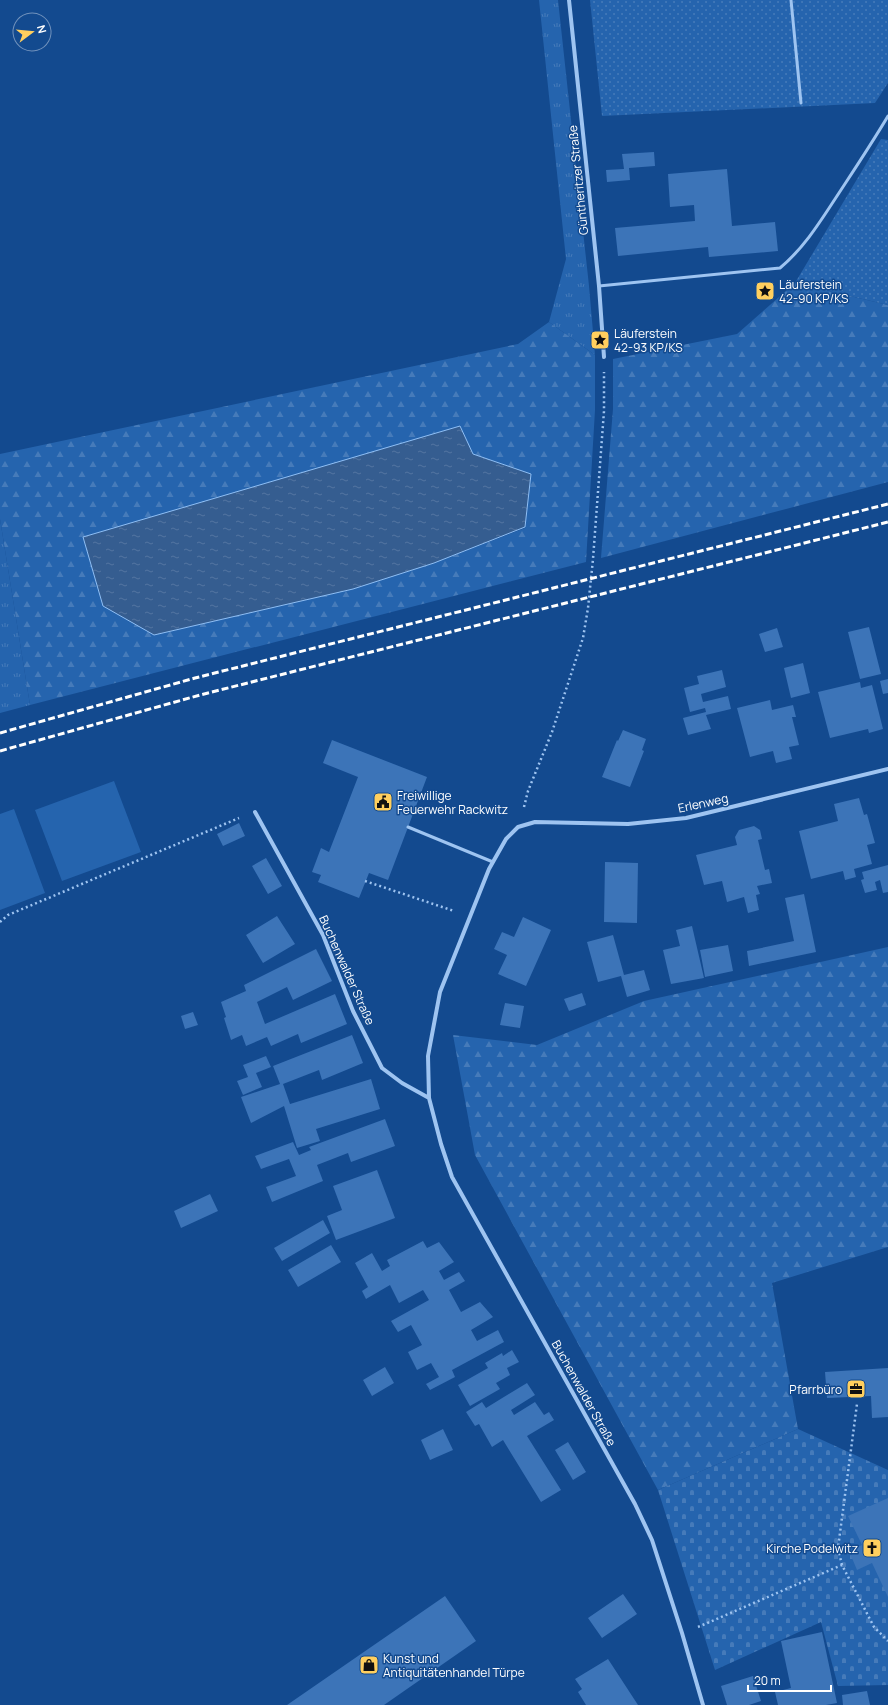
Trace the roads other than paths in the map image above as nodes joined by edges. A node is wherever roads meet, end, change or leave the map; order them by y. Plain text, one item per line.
1 (569, 0) edge
2 (790, 0) edge
3 (801, 103) dead end
4 (888, 116) edge
5 (599, 286) junction
6 (604, 357) road end
7 (888, 769) edge
8 (255, 812) road end
9 (408, 826) dead end
10 (518, 827) joint
11 (494, 862) junction
12 (428, 1098) junction
13 (703, 1705) edge

1 - 5 street, Güntheritzer Straße
2 - 3 lane
4 - 5 lane
5 - 6 street, Güntheritzer Straße
7 - 10 street, Erlenweg
8 - 12 street, Buchenwalder Straße
9 - 11 lane
10 - 11 street, Buchenwalder Straße
11 - 12 street, Buchenwalder Straße
12 - 13 street, Buchenwalder Straße

